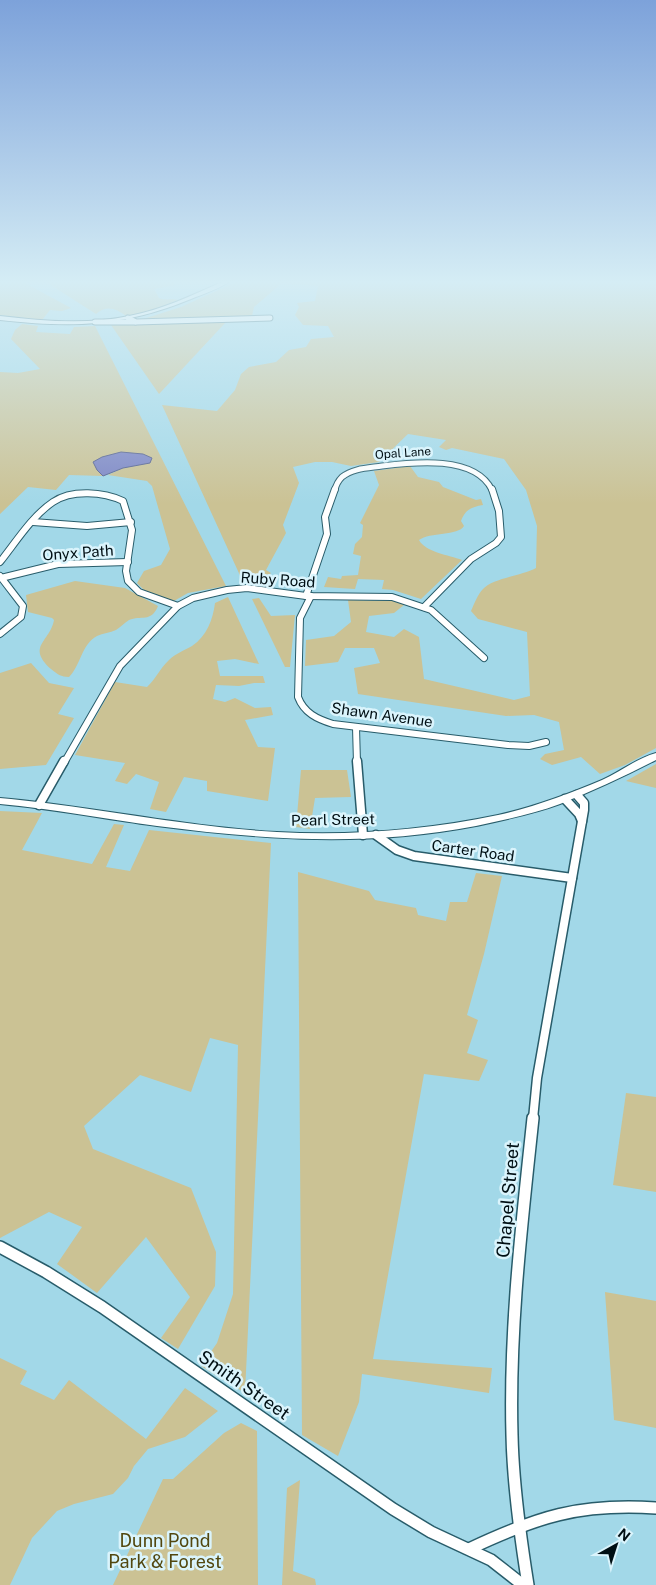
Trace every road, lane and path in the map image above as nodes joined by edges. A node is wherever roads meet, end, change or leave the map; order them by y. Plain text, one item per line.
1 (34, 522) junction
2 (130, 522) junction
3 (0, 562) edge
4 (128, 562) junction
5 (1, 577) edge
6 (309, 596) junction
7 (178, 606) junction
8 (424, 607) junction
9 (0, 634) edge
10 (484, 658) dead end
11 (356, 727) junction
12 (546, 742) dead end
13 (656, 756) edge
14 (577, 795) junction
15 (565, 799) junction
16 (0, 801) edge
17 (39, 805) junction
18 (582, 821) junction
19 (363, 835) junction
20 (376, 835) junction
21 (572, 878) junction
22 (0, 1247) edge
23 (656, 1508) edge
24 (519, 1525) junction
25 (469, 1549) junction
26 (523, 1585) edge
27 (528, 1585) edge

1 - 2 street, Onyx Path
1 - 2 street
1 - 3 street
2 - 4 street
4 - 5 street, Onyx Path
4 - 7 street
5 - 9 street
6 - 7 street, Ruby Road
6 - 8 street, Ruby Road
6 - 8 street, Opal Lane
6 - 11 street, Shawn Avenue
7 - 17 street, Ruby Road
8 - 10 street, Ruby Road
11 - 12 street, Shawn Avenue
11 - 19 street
13 - 14 main road, Pearl Street
14 - 15 main road, Pearl Street
14 - 18 street, Chapel Street
15 - 18 street
15 - 20 main road, Pearl Street
16 - 17 main road, Pearl Street
17 - 19 main road, Pearl Street
18 - 21 street, Chapel Street
19 - 20 main road, Pearl Street
20 - 21 street, Carter Road
21 - 24 street, Chapel Street
22 - 25 street, Smith Street
23 - 24 street
24 - 25 street
24 - 27 street, Chapel Street
25 - 26 street, Smith Street

